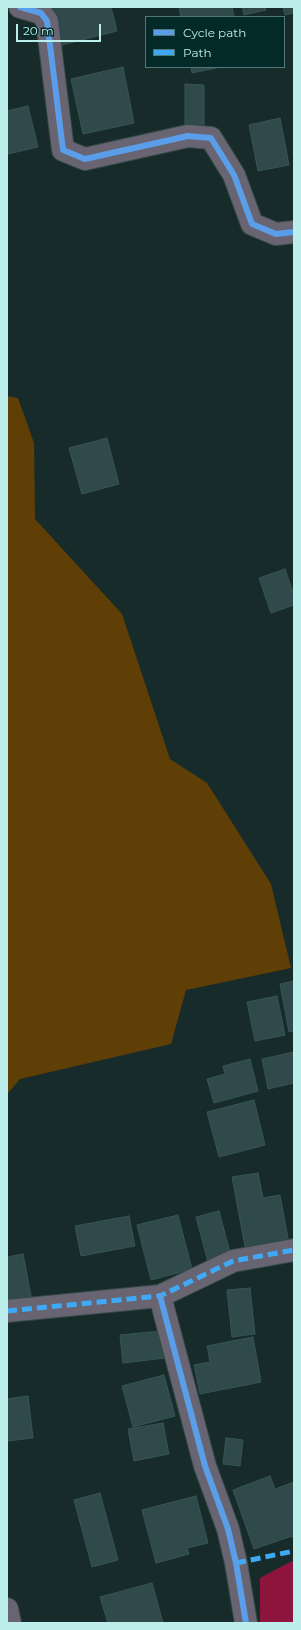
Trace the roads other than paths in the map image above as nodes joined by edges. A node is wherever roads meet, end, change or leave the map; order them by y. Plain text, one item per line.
1 (20, 7) edge
2 (294, 232) edge
3 (294, 1250) edge
4 (160, 1296) junction
5 (7, 1311) edge
6 (7, 1609) edge
7 (10, 1623) edge
8 (246, 1623) edge

1 - 2 street
3 - 4 street
4 - 5 street
4 - 8 street
6 - 7 street

